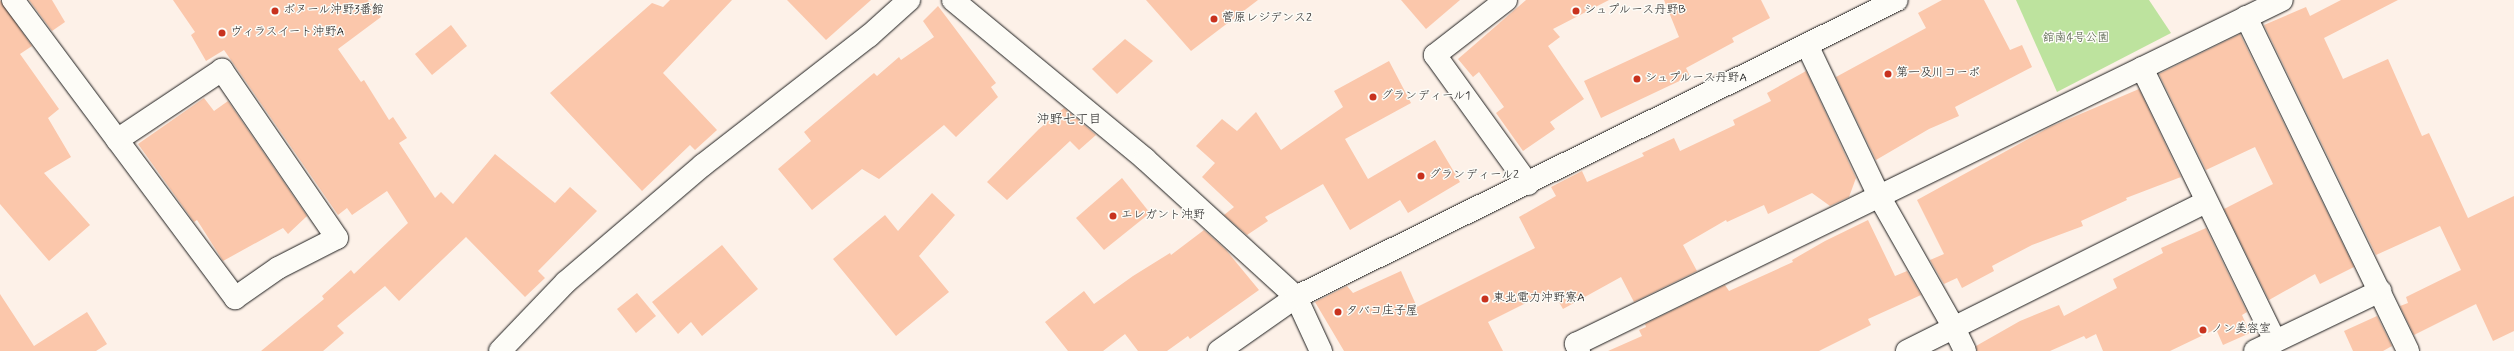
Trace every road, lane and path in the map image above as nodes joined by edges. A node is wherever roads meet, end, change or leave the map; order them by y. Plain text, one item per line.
1 (13, 0) edge
2 (909, 0) edge
3 (953, 0) edge
4 (1506, 0) edge
5 (1897, 0) edge
6 (2282, 0) edge
7 (2246, 17) junction
8 (1808, 45) junction
9 (2142, 68) junction
10 (117, 140) junction
11 (1528, 184) junction
12 (1879, 196) junction
13 (2206, 202) junction
14 (2380, 291) junction
15 (1296, 297) junction
16 (1954, 328) junction
17 (2275, 341) junction
18 (500, 351) edge
19 (1219, 351) edge
20 (1321, 351) edge
21 (1579, 351) edge
22 (1907, 351) edge
23 (1964, 351) edge
24 (2255, 351) edge
25 (2408, 351) edge

1 - 10 street
2 - 18 street
3 - 15 street
4 - 11 street
5 - 8 street
6 - 7 street
7 - 9 street
7 - 14 street
8 - 11 street
8 - 12 street
9 - 12 street
9 - 13 street
10 - 10 street
11 - 15 street
12 - 16 street
12 - 21 street
13 - 16 street
13 - 17 street
14 - 17 street
14 - 25 street
15 - 19 street
15 - 20 street
16 - 22 street
16 - 23 street
17 - 24 street

